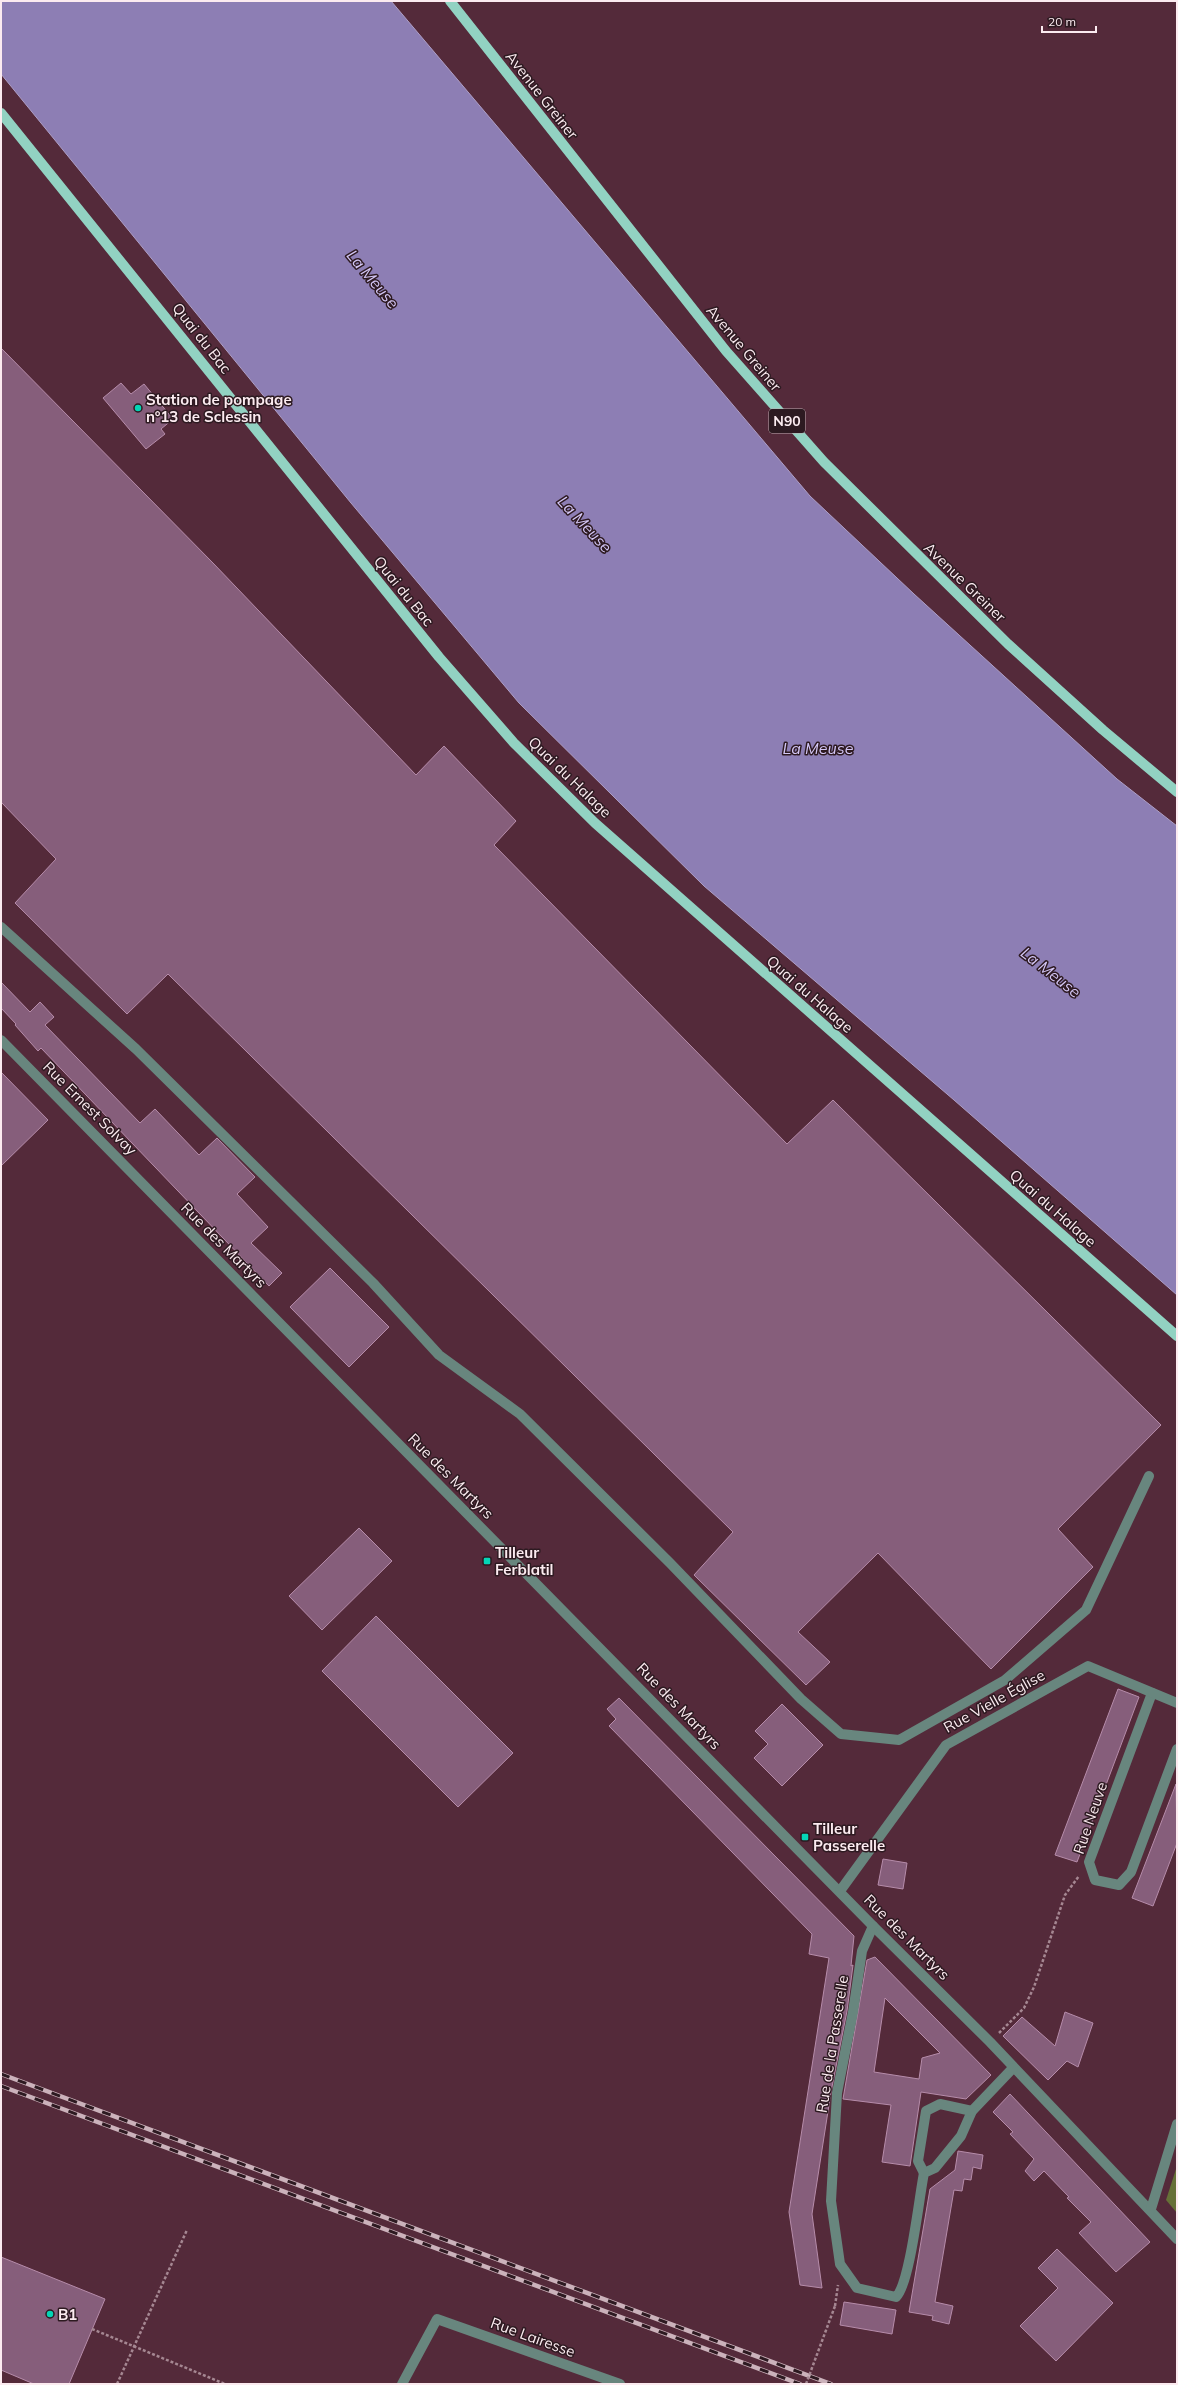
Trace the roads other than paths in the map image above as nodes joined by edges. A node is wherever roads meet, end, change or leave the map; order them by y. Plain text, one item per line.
1 (450, 1) edge
2 (1, 113) edge
3 (439, 657) joint
4 (1177, 792) edge
5 (1, 926) edge
6 (1, 1040) edge
7 (157, 1198) joint
8 (1177, 1336) edge
9 (1149, 1476) dead end
10 (1152, 1693) junction
11 (1177, 1703) edge
12 (1177, 1749) edge
13 (840, 1891) junction
14 (874, 1926) junction
15 (1013, 2068) junction
16 (972, 2111) junction
17 (1177, 2124) edge
18 (924, 2173) junction
19 (1151, 2210) junction
20 (1177, 2239) edge
21 (402, 2384) edge
22 (620, 2384) edge

1 - 4 main road, Avenue Greiner / N90
2 - 3 main road, Quai du Bac
3 - 8 main road, Quai du Halage
5 - 9 street
6 - 7 street, Rue Ernest Solvay
7 - 13 street, Rue des Martyrs
10 - 11 street, Rue Vielle Église
10 - 12 street, Rue Neuve
10 - 13 street, Rue Vielle Église
13 - 14 street, Rue des Martyrs
14 - 15 street, Rue des Martyrs
14 - 18 street, Rue de la Passerelle
15 - 16 street
15 - 19 street, Rue des Martyrs
16 - 18 street
16 - 18 street
17 - 19 street
19 - 20 street, Rue des Martyrs
21 - 22 street, Rue Lairesse

